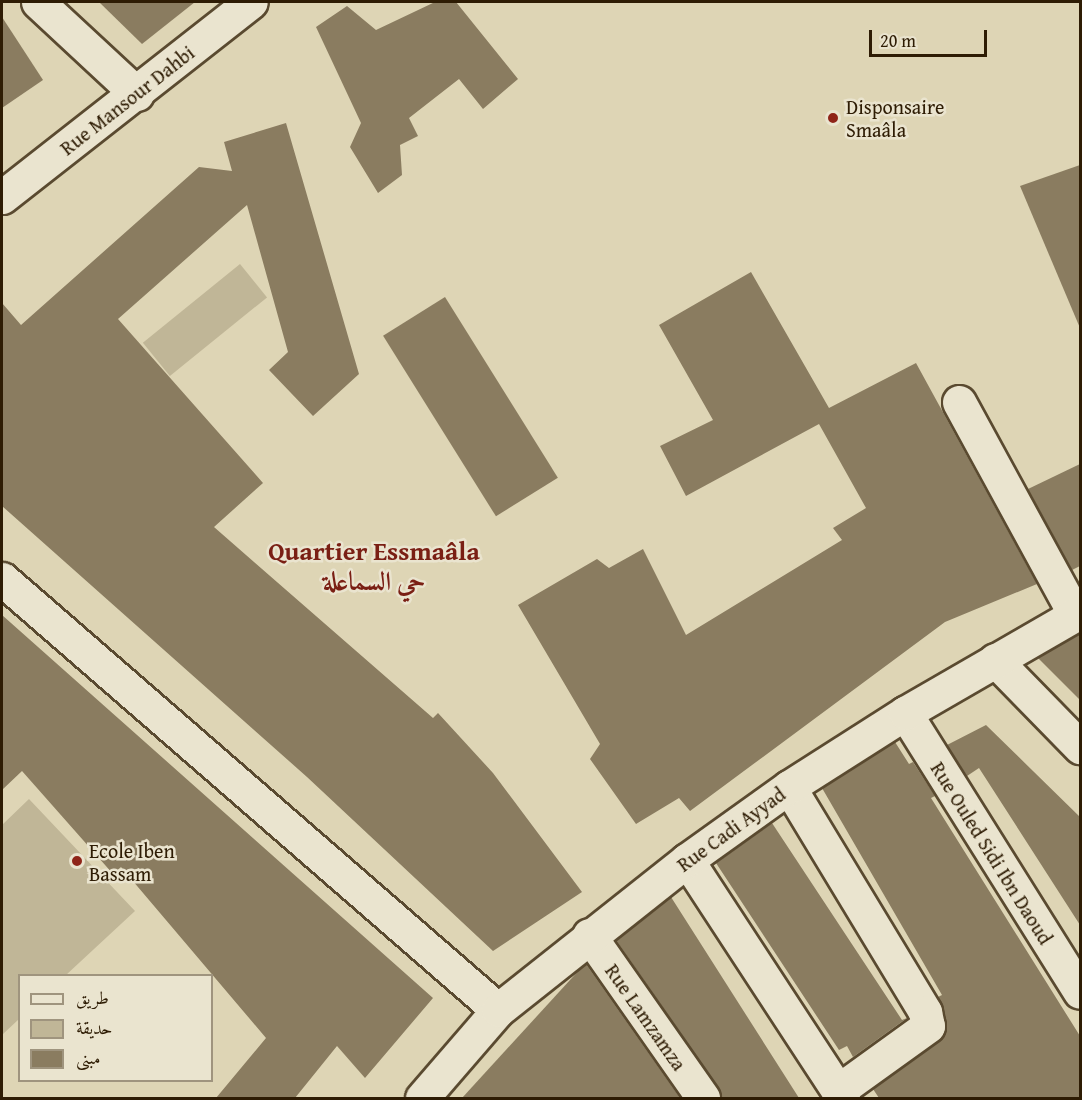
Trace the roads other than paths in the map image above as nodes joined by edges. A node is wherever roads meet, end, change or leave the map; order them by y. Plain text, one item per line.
1 (38, 2) edge
2 (251, 2) edge
3 (137, 94) junction
4 (2, 197) edge
5 (960, 402) dead end
6 (2, 579) edge
7 (1078, 613) edge
8 (995, 660) junction
9 (905, 714) junction
10 (1080, 747) edge
11 (789, 787) junction
12 (687, 860) junction
13 (589, 935) junction
14 (1080, 992) edge
15 (498, 1010) junction
16 (840, 1095) edge
17 (422, 1098) edge
18 (703, 1098) edge

1 - 3 street
2 - 3 street, Rue Mansour Dahbi
3 - 4 street, Rue Mansour Dahbi
5 - 7 street
6 - 15 street
7 - 8 street, Rue Cadi Ayyad
8 - 9 street, Rue Cadi Ayyad
8 - 10 street
9 - 11 street, Rue Cadi Ayyad
9 - 14 street, Rue Ouled Sidi Ibn Daoud
11 - 12 street, Rue Cadi Ayyad
11 - 16 street
12 - 13 street, Rue Cadi Ayyad
12 - 16 street
13 - 15 street, Rue Cadi Ayyad
13 - 18 street, Rue Lamzamza
15 - 17 street, Rue Cadi Ayyad

